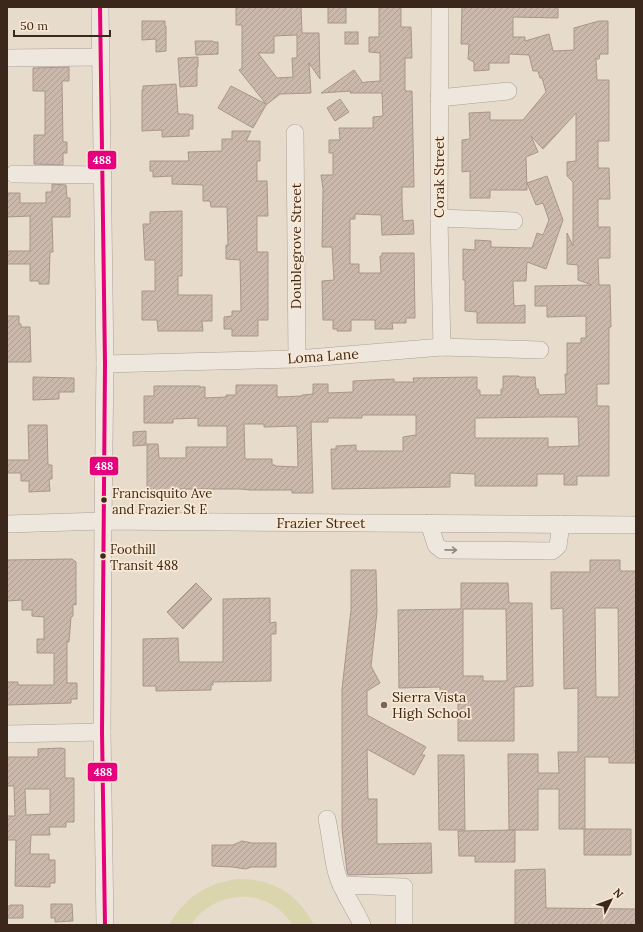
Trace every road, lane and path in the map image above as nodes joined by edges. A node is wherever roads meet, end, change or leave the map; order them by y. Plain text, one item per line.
1 (100, 7) edge
2 (440, 7) edge
3 (101, 57) junction
4 (7, 58) edge
5 (508, 91) dead end
6 (439, 98) junction
7 (295, 133) dead end
8 (14, 174) dead end
9 (102, 174) junction
10 (439, 218) junction
11 (514, 221) dead end
12 (442, 347) junction
13 (540, 350) dead end
14 (297, 359) junction
15 (105, 364) junction
16 (103, 521) junction
17 (429, 523) junction
18 (7, 524) edge
19 (487, 524) junction
20 (562, 524) junction
21 (636, 525) edge
22 (487, 550) junction
23 (102, 732) junction
24 (7, 734) edge
25 (327, 819) dead end
26 (341, 885) junction
27 (105, 925) edge
28 (362, 925) edge
29 (404, 925) edge

1 - 3 street
2 - 6 street, Corak Street
3 - 4 street
3 - 9 street
5 - 6 street
6 - 10 street, Corak Street
7 - 14 street, Doublegrove Street
8 - 9 street
9 - 15 street
10 - 11 street
10 - 12 street, Corak Street
12 - 13 street, Loma Lane
12 - 14 street, Loma Lane
14 - 15 street, Loma Lane
15 - 16 street
16 - 17 street, Frazier Street
16 - 18 street, Frazier Street
16 - 23 street
17 - 19 street, Frazier Street
17 -> 22 street
19 - 20 street, Frazier Street
19 - 22 street
20 - 21 street, Frazier Street
20 - 22 street
23 - 24 street
23 - 27 street
25 - 26 street
26 - 28 street
26 - 29 street

